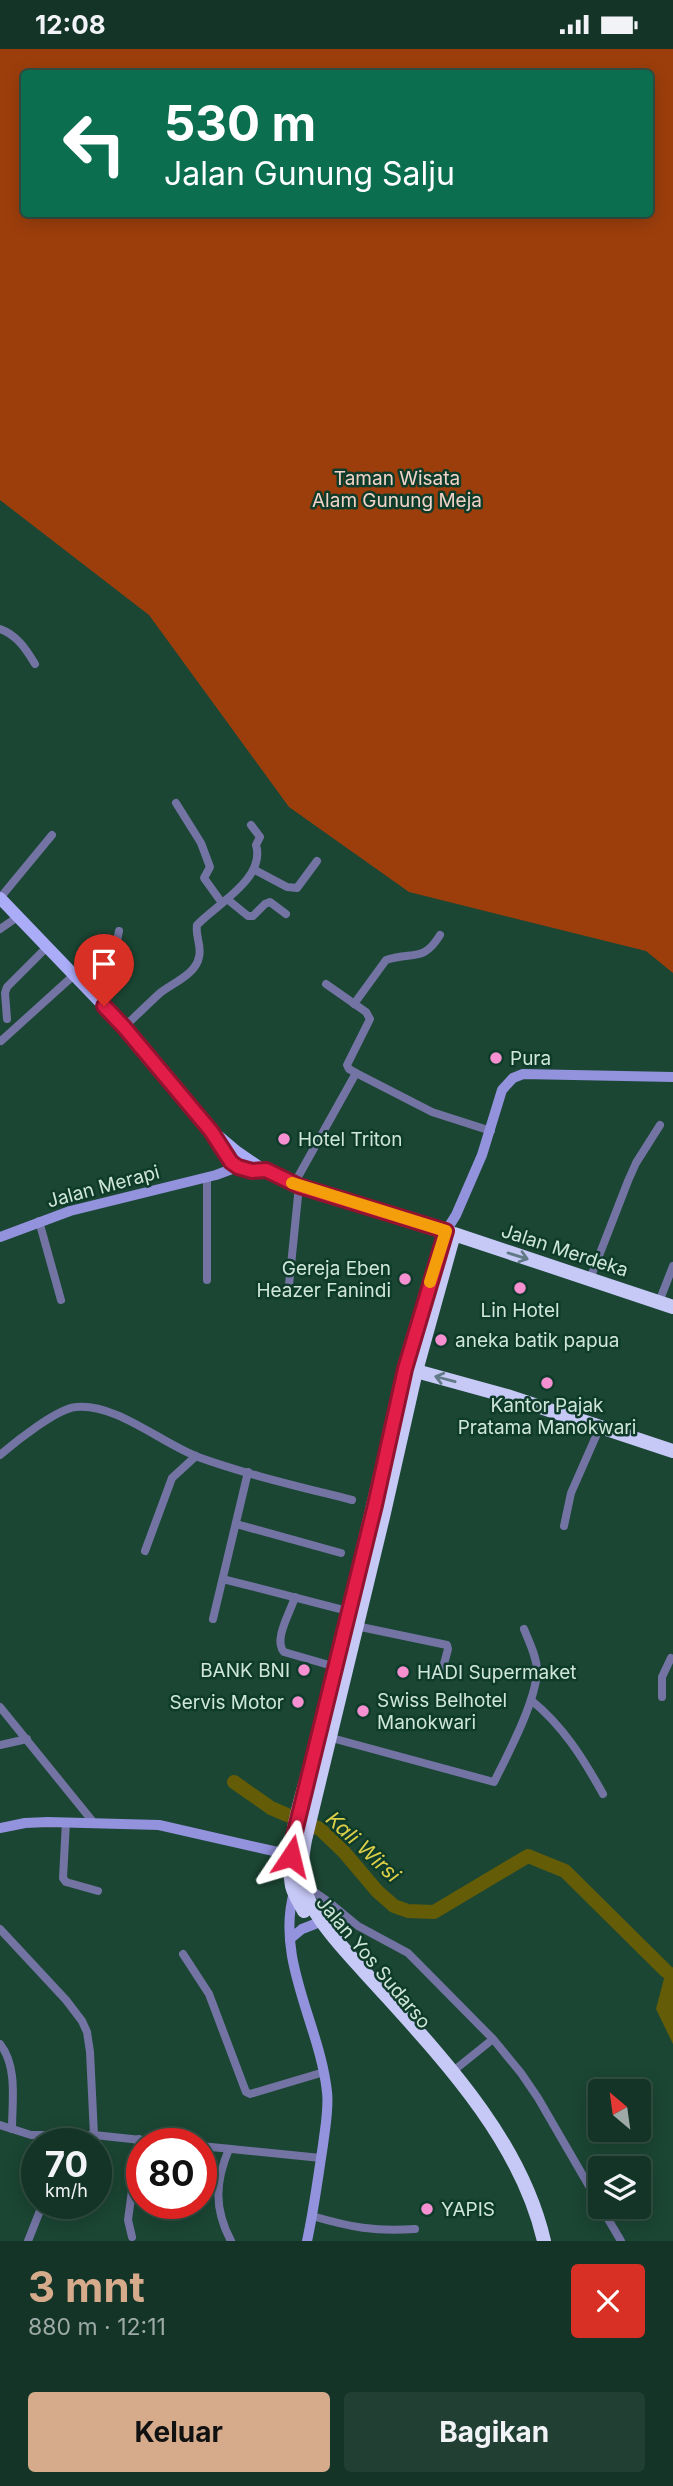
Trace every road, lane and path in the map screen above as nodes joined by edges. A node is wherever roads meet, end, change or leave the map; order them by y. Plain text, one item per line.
1 (0, 629) edge
2 (36, 664) dead end
3 (176, 803) dead end
4 (251, 825) dead end
5 (52, 835) dead end
6 (317, 861) dead end
7 (255, 870) junction
8 (0, 898) edge
9 (224, 901) junction
10 (286, 914) dead end
11 (19, 916) junction
12 (0, 929) edge
13 (119, 931) dead end
14 (440, 935) dead end
15 (47, 947) junction
16 (74, 975) junction
17 (326, 984) dead end
18 (354, 1004) junction
19 (104, 1006) junction
20 (7, 1019) dead end
21 (124, 1027) junction
22 (1, 1041) edge
23 (356, 1073) junction
24 (673, 1077) edge
25 (660, 1125) dead end
26 (491, 1131) junction
27 (238, 1160) junction
28 (211, 1176) junction
29 (296, 1185) junction
30 (38, 1221) junction
31 (450, 1232) junction
32 (0, 1237) edge
33 (673, 1266) edge
34 (590, 1279) junction
35 (207, 1280) dead end
36 (288, 1296) dead end
37 (61, 1300) dead end
38 (659, 1302) junction
39 (673, 1307) edge
40 (416, 1371) junction
41 (600, 1427) junction
42 (673, 1451) edge
43 (0, 1455) edge
44 (196, 1456) junction
45 (248, 1472) junction
46 (352, 1500) dead end
47 (236, 1524) junction
48 (564, 1526) dead end
49 (371, 1541) junction
50 (145, 1551) dead end
51 (341, 1553) dead end
52 (223, 1579) junction
53 (295, 1597) junction
54 (348, 1611) junction
55 (213, 1619) dead end
56 (356, 1626) junction
57 (524, 1629) dead end
58 (672, 1657) edge
59 (335, 1667) junction
60 (441, 1675) dead end
61 (662, 1697) dead end
62 (530, 1700) junction
63 (0, 1707) edge
64 (328, 1737) junction
65 (27, 1739) junction
66 (0, 1745) edge
67 (603, 1794) dead end
68 (306, 1810) junction
69 (66, 1822) junction
70 (94, 1823) junction
71 (0, 1828) edge
72 (299, 1838) junction
73 (291, 1856) junction
74 (298, 1888) junction
75 (98, 1891) dead end
76 (315, 1924) junction
77 (0, 1929) edge
78 (290, 1939) junction
79 (183, 1954) dead end
80 (400, 2018) junction
81 (493, 2039) junction
82 (0, 2044) edge
83 (324, 2072) junction
84 (452, 2072) junction
85 (0, 2125) edge
86 (94, 2128) edge
87 (12, 2129) junction
88 (21, 2132) edge
89 (217, 2148) edge
90 (229, 2149) junction
91 (321, 2158) junction
92 (588, 2184) edge
93 (312, 2216) junction
94 (37, 2219) edge
95 (128, 2219) edge
96 (608, 2219) edge
97 (415, 2229) dead end
98 (132, 2240) edge
99 (28, 2241) edge
100 (232, 2241) edge
101 (307, 2241) edge
102 (535, 2241) edge
103 (544, 2241) edge
104 (621, 2241) edge

1 - 2 street
3 - 9 street
4 - 7 street
5 - 8 street
6 - 7 street
7 - 9 street
8 - 11 main road
9 - 10 street
9 - 21 street
11 - 12 street
11 - 15 main road
13 - 19 street
14 - 18 street
15 - 16 main road
15 - 20 street
16 - 19 main road
16 - 22 street
17 - 18 street
18 - 23 street
19 - 21 main road
21 - 27 main road
23 - 26 street
23 - 29 street
24 - 26 street
25 - 34 street
26 - 31 street
27 - 28 street, Jalan Merapi
27 - 29 main road
28 - 30 street, Jalan Merapi
28 - 35 street
29 - 31 main road
29 - 36 street
30 - 32 street, Jalan Merapi
30 - 37 street
31 -> 34 highway, Jalan Merdeka
31 - 40 highway, Jalan Yos Sudarso
31 - 49 highway, Jalan Yos Sudarso
33 - 38 street
34 - 38 highway, Jalan Merdeka
38 - 39 highway, Jalan Merdeka
41 -> 40 highway
40 - 49 highway, Jalan Yos Sudarso
41 - 42 highway
41 - 48 street
43 - 44 street
44 - 45 street
44 - 50 street
45 - 46 street
45 - 47 street
47 - 51 street
47 - 52 street
49 - 54 highway, Jalan Yos Sudarso
49 - 56 highway, Jalan Yos Sudarso
52 - 53 street
52 - 55 street
53 - 54 street
53 - 59 street
54 - 59 highway, Jalan Yos Sudarso
56 - 60 street
56 - 64 highway, Jalan Yos Sudarso
57 - 62 street
58 - 61 street
59 - 68 highway, Jalan Yos Sudarso
62 - 64 street
62 - 67 street
63 - 65 street
64 - 68 highway, Jalan Yos Sudarso
65 - 66 street
65 - 70 street
68 - 72 highway, Jalan Yos Sudarso
69 - 70 street
69 - 71 street
69 - 75 street
70 - 73 street
72 - 73 highway, Jalan Yos Sudarso
72 - 74 highway, Jalan Yos Sudarso
73 - 74 highway, Jalan Yos Sudarso
74 - 76 highway, Jalan Yos Sudarso
74 - 78 street
74 - 80 highway, Jalan Yos Sudarso
74 - 81 street
76 - 78 street
76 - 80 highway, Jalan Yos Sudarso
77 - 86 street
78 - 83 street
79 - 83 street
80 - 84 highway, Jalan Yos Sudarso
80 - 102 highway, Jalan Yos Sudarso
81 - 84 street
81 - 92 street
82 - 87 street
83 - 91 street
84 - 103 highway, Jalan Yos Sudarso
85 - 87 street
87 - 88 street
89 - 90 street
90 - 91 street
90 - 100 street
91 - 93 street
93 - 97 street
93 - 101 street
94 - 99 street
95 - 98 street
96 - 104 street

